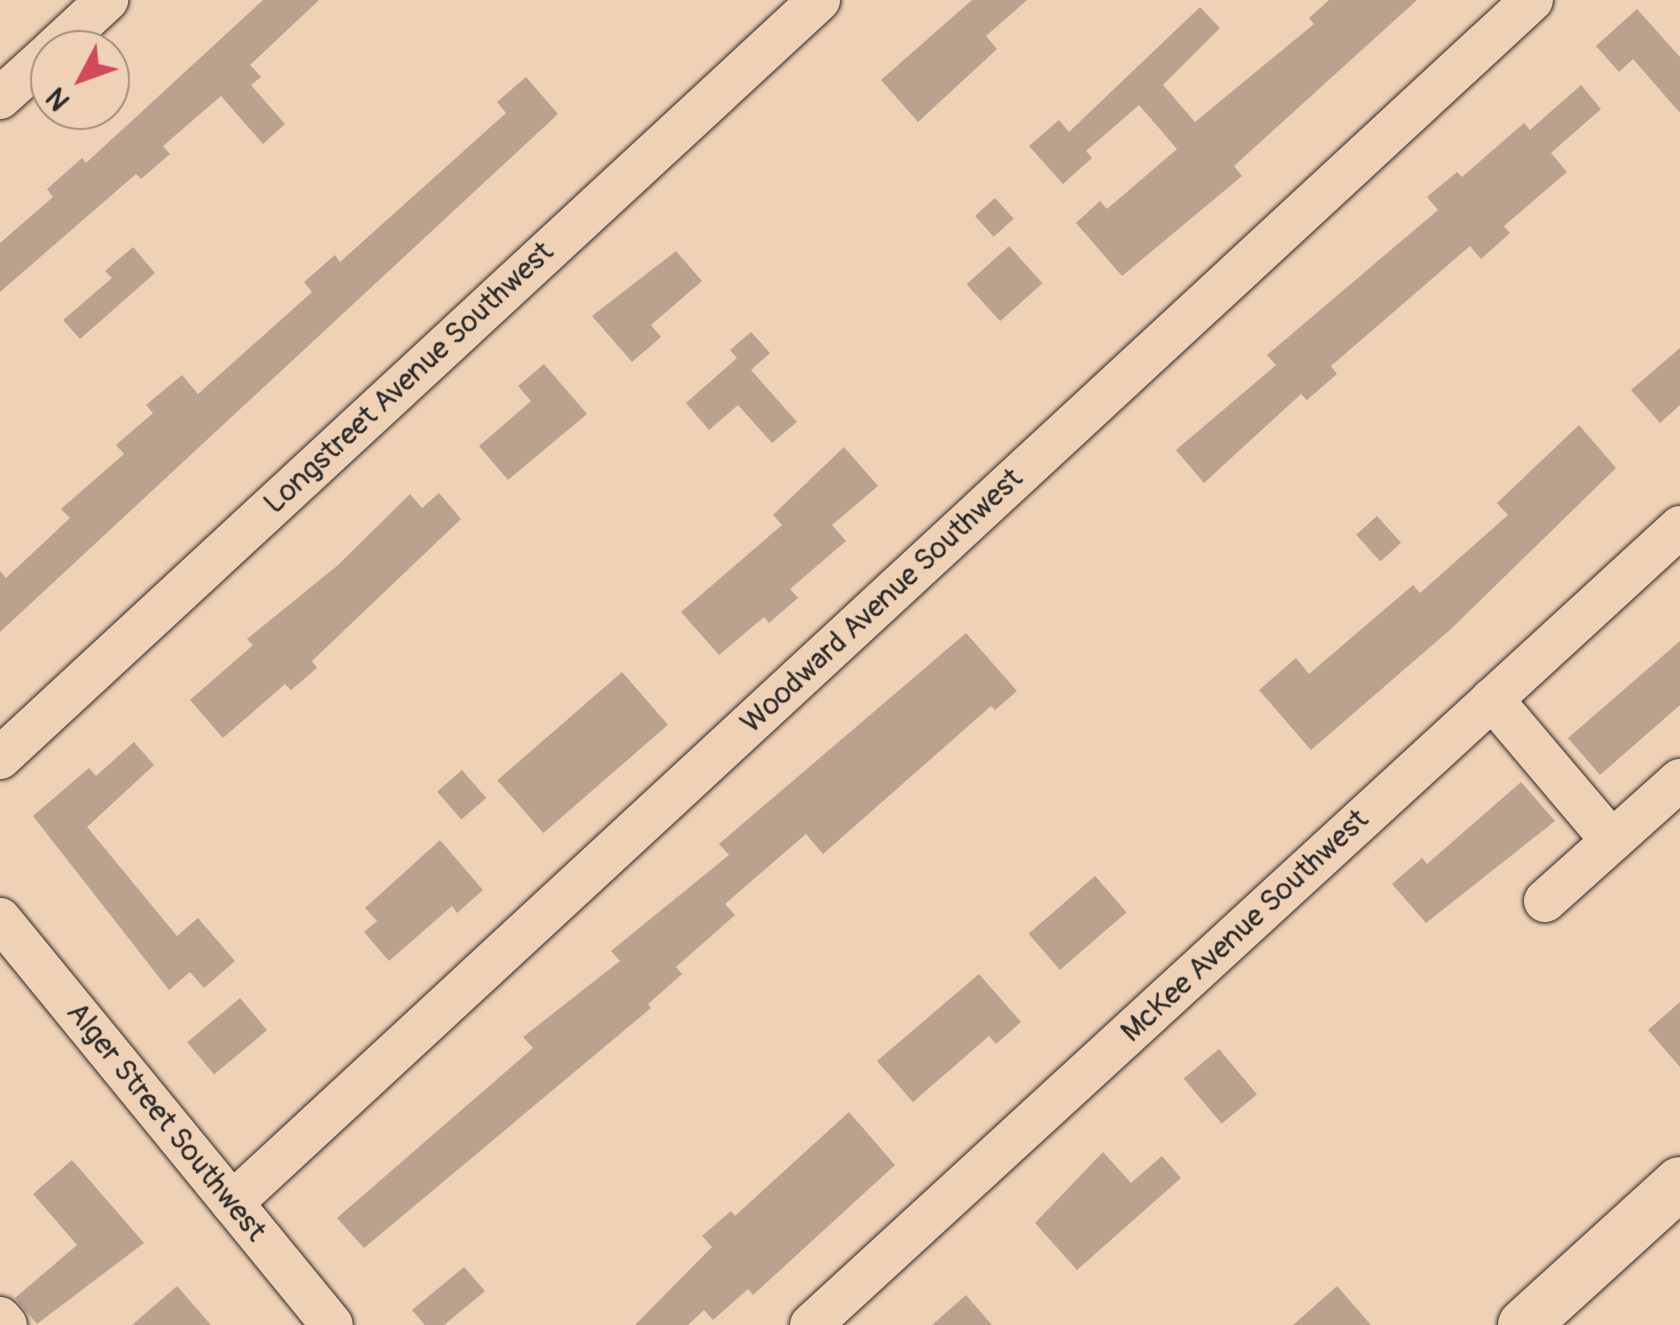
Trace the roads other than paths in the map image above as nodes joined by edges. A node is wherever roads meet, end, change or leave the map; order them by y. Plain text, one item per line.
1 (107, 0) edge
2 (819, 0) edge
3 (1532, 0) edge
4 (74, 30) edge
5 (30, 70) edge
6 (0, 98) edge
7 (1680, 527) edge
8 (1492, 699) junction
9 (0, 758) edge
10 (1680, 780) edge
11 (1612, 841) junction
12 (1545, 901) dead end
13 (0, 920) edge
14 (1680, 1182) edge
15 (232, 1203) junction
16 (0, 1318) edge
17 (6, 1325) edge
18 (332, 1325) edge
19 (811, 1325) edge
20 (1524, 1325) edge

1 - 4 street
2 - 9 street, Longstreet Avenue Southwest
3 - 15 street, Woodward Avenue Southwest
5 - 6 street
7 - 8 street, McKee Avenue Southwest
8 - 11 street
8 - 19 street, McKee Avenue Southwest
10 - 11 street
11 - 12 street
13 - 15 street, Alger Street Southwest
14 - 20 main road
15 - 18 street, Alger Street Southwest
16 - 17 street

